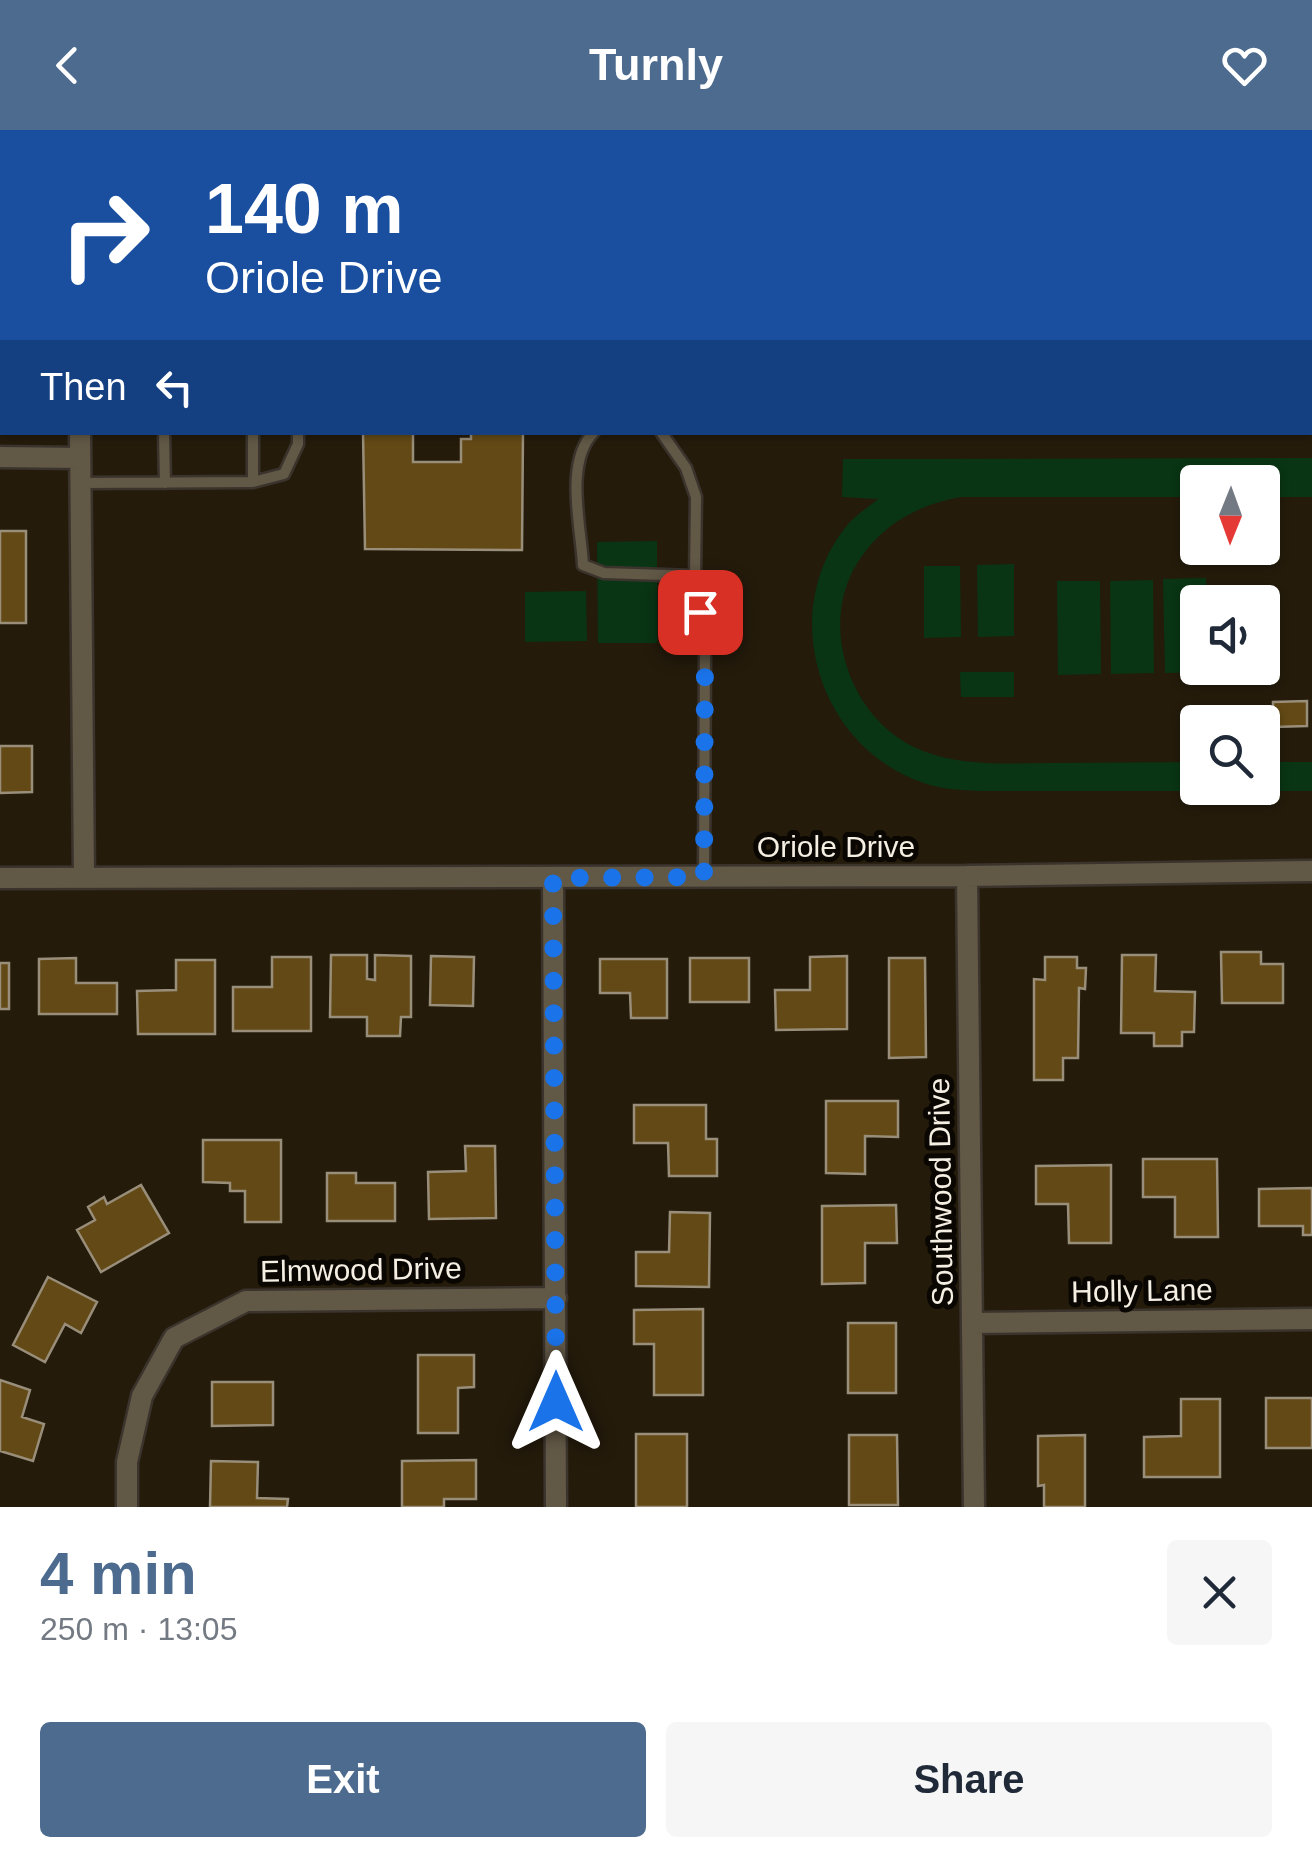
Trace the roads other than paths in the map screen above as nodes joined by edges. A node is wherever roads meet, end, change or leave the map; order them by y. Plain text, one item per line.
1 (80, 435) edge
2 (164, 435) edge
3 (252, 435) edge
4 (298, 435) edge
5 (591, 435) edge
6 (663, 435) edge
7 (0, 457) edge
8 (80, 458) junction
9 (253, 482) junction
10 (80, 483) junction
11 (165, 483) junction
12 (695, 576) junction
13 (1312, 871) edge
14 (967, 876) junction
15 (704, 877) junction
16 (0, 878) edge
17 (84, 878) junction
18 (553, 878) junction
19 (556, 1298) junction
20 (1312, 1319) edge
21 (972, 1323) junction
22 (127, 1507) edge
23 (556, 1507) edge
24 (974, 1507) edge

1 - 8 street
2 - 11 lane
3 - 9 lane
4 - 9 lane
5 - 12 lane
6 - 12 lane
7 - 8 street
8 - 10 street
9 - 11 lane
10 - 11 lane
10 - 17 street
12 - 15 lane
13 - 14 street, Oriole Drive
14 - 15 street, Oriole Drive
14 - 21 street, Southwood Drive
15 - 18 street, Oriole Drive
16 - 17 street, Oriole Drive
17 - 18 street, Oriole Drive
18 - 19 street
19 - 22 street, Elmwood Drive
19 - 23 street
20 - 21 street, Holly Lane
21 - 24 street, Southwood Drive

